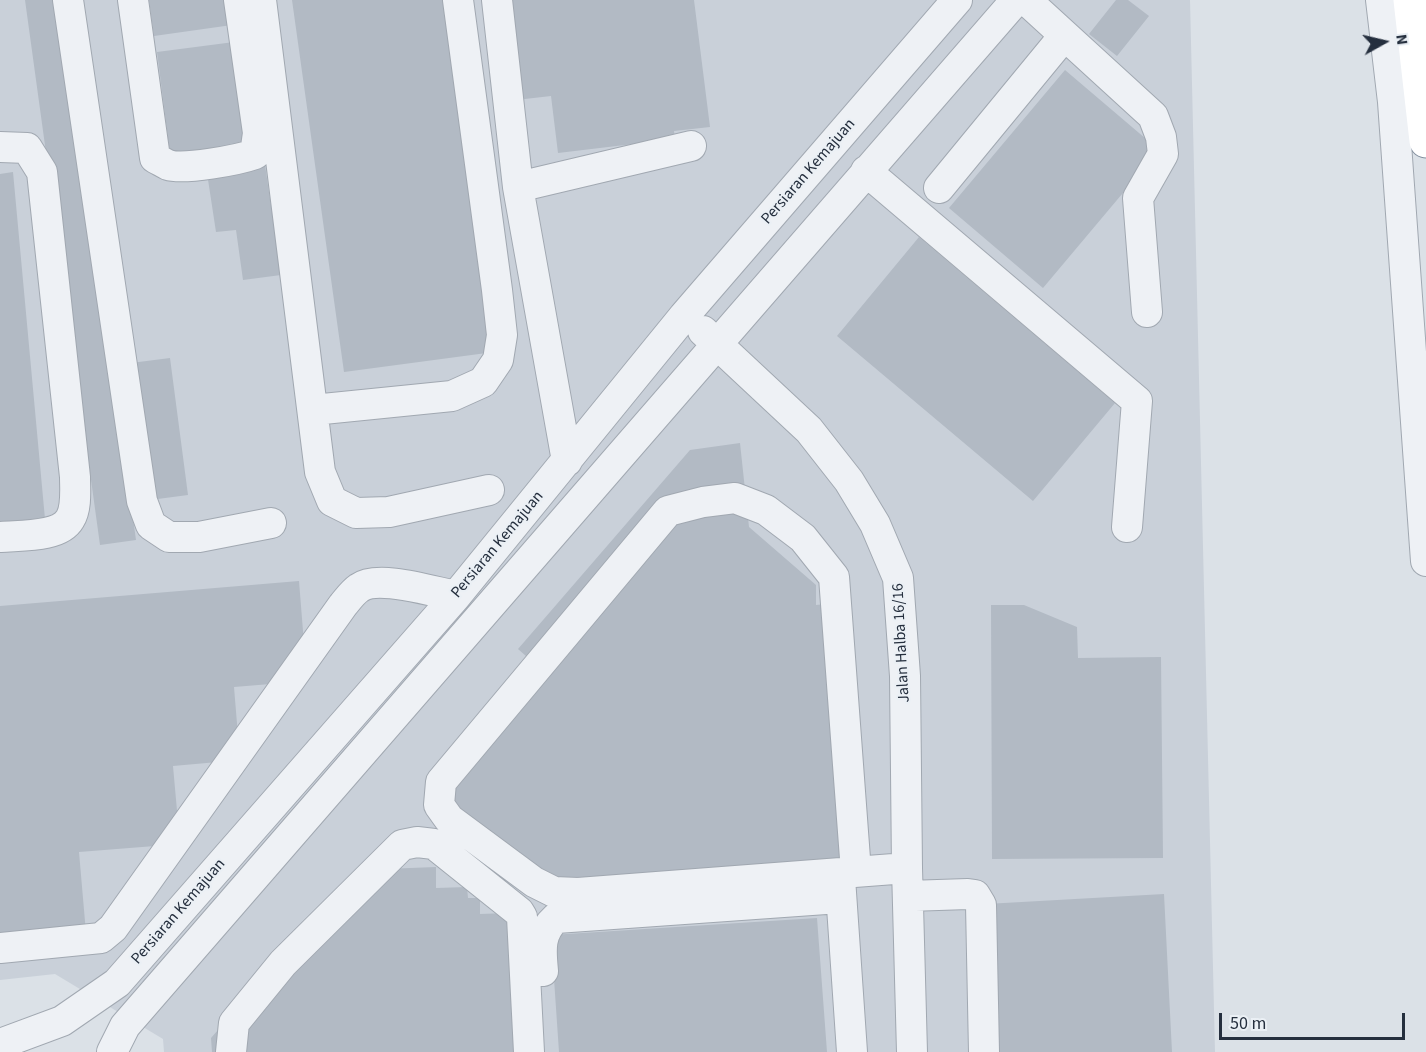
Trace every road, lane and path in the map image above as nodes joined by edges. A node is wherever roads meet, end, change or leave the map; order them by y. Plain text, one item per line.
1 (68, 0) edge
2 (133, 0) edge
3 (239, 0) edge
4 (261, 0) edge
5 (458, 0) edge
6 (497, 0) edge
7 (957, 0) edge
8 (1016, 0) edge
9 (1026, 0) edge
10 (1381, 0) edge
11 (1410, 0) edge
12 (1064, 36) junction
13 (1426, 141) edge
14 (692, 146) dead end
15 (0, 147) edge
16 (866, 171) junction
17 (518, 187) junction
18 (939, 188) dead end
19 (1147, 312) dead end
20 (684, 316) junction
21 (717, 342) junction
22 (313, 410) junction
23 (1422, 432) edge
24 (567, 461) junction
25 (489, 490) dead end
26 (271, 523) dead end
27 (1127, 527) dead end
28 (0, 537) edge
29 (1426, 561) edge
30 (456, 596) junction
31 (846, 881) junction
32 (908, 882) junction
33 (0, 948) edge
34 (0, 1044) edge
35 (112, 1052) edge
36 (231, 1052) edge
37 (529, 1052) edge
38 (549, 1052) edge
39 (852, 1052) edge
40 (912, 1052) edge
41 (984, 1052) edge

1 - 26 street
2 - 3 street
4 - 22 street
5 - 22 street
6 - 17 street
7 - 20 street, Persiaran Kemajuan
8 - 16 street, Persiaran Kemajuan
9 - 12 street
10 - 23 street
11 - 13 highway
12 - 18 street
12 - 19 street
14 - 17 street
15 - 28 street
16 - 21 street, Persiaran Kemajuan
16 - 27 street
17 - 24 street
20 - 21 street, Jalan Halba 16/16
20 - 24 street, Persiaran Kemajuan
21 - 32 street, Jalan Halba 16/16
21 - 35 street, Persiaran Kemajuan
22 - 25 street
23 - 29 street
24 - 30 street, Persiaran Kemajuan
30 - 33 street
30 - 34 street, Persiaran Kemajuan
31 - 31 street
31 - 32 street
31 - 38 street
31 - 39 street
32 - 40 street, Jalan Halba 16/16
32 - 41 street
36 - 37 street

